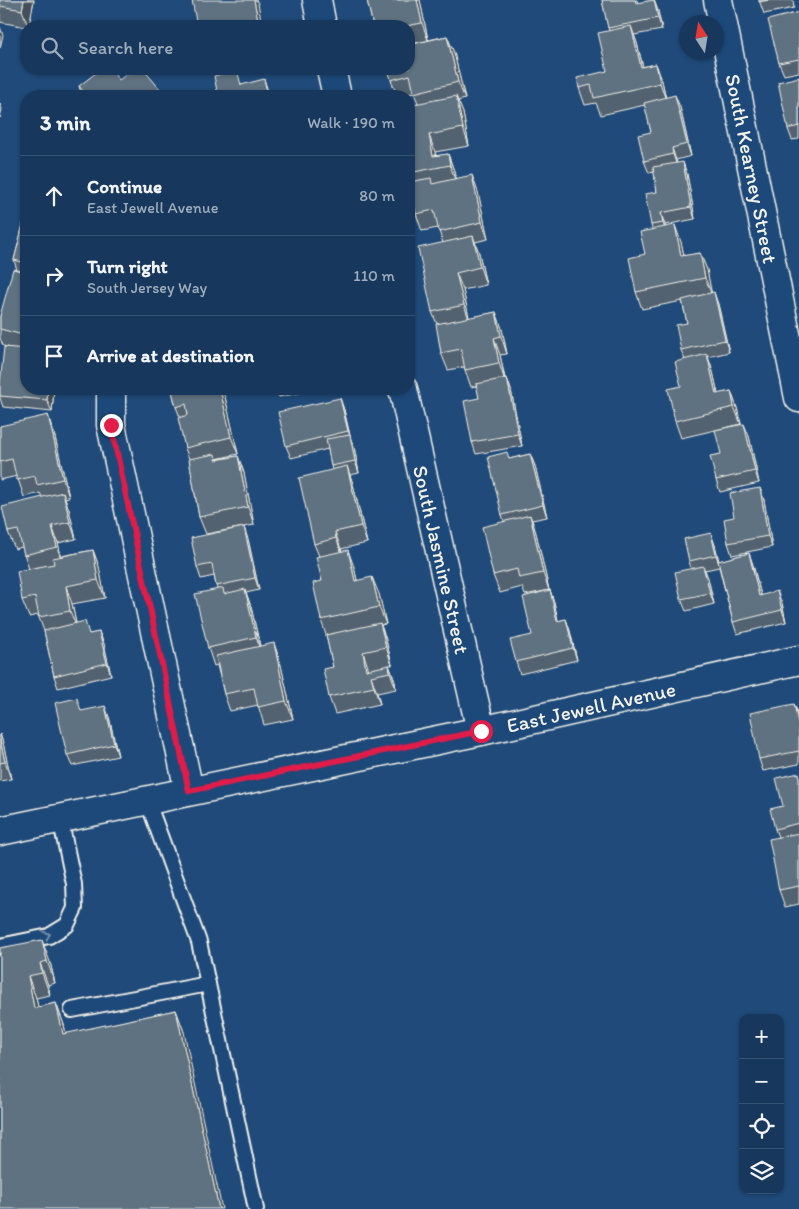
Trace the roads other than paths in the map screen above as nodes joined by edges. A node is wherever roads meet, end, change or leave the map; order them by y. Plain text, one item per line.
1 (317, 0) edge
2 (718, 0) edge
3 (321, 20) edge
4 (332, 75) edge
5 (336, 90) edge
6 (111, 395) edge
7 (404, 395) edge
8 (799, 398) edge
9 (799, 660) edge
10 (481, 731) junction
11 (189, 791) junction
12 (147, 800) junction
13 (60, 818) junction
14 (0, 831) edge
15 (0, 946) edge
16 (208, 984) junction
17 (72, 1010) dead end
18 (256, 1209) edge

1 - 3 street
2 - 8 street, South Kearney Street
4 - 5 street
6 - 11 street
7 - 10 street, South Jasmine Street
9 - 10 street, East Jewell Avenue
10 - 11 street, East Jewell Avenue
11 - 12 street, East Jewell Avenue
12 - 13 street, East Jewell Avenue
12 - 16 lane
13 - 14 street, East Jewell Avenue
15 -> 13 lane
16 - 17 lane
16 - 18 lane

